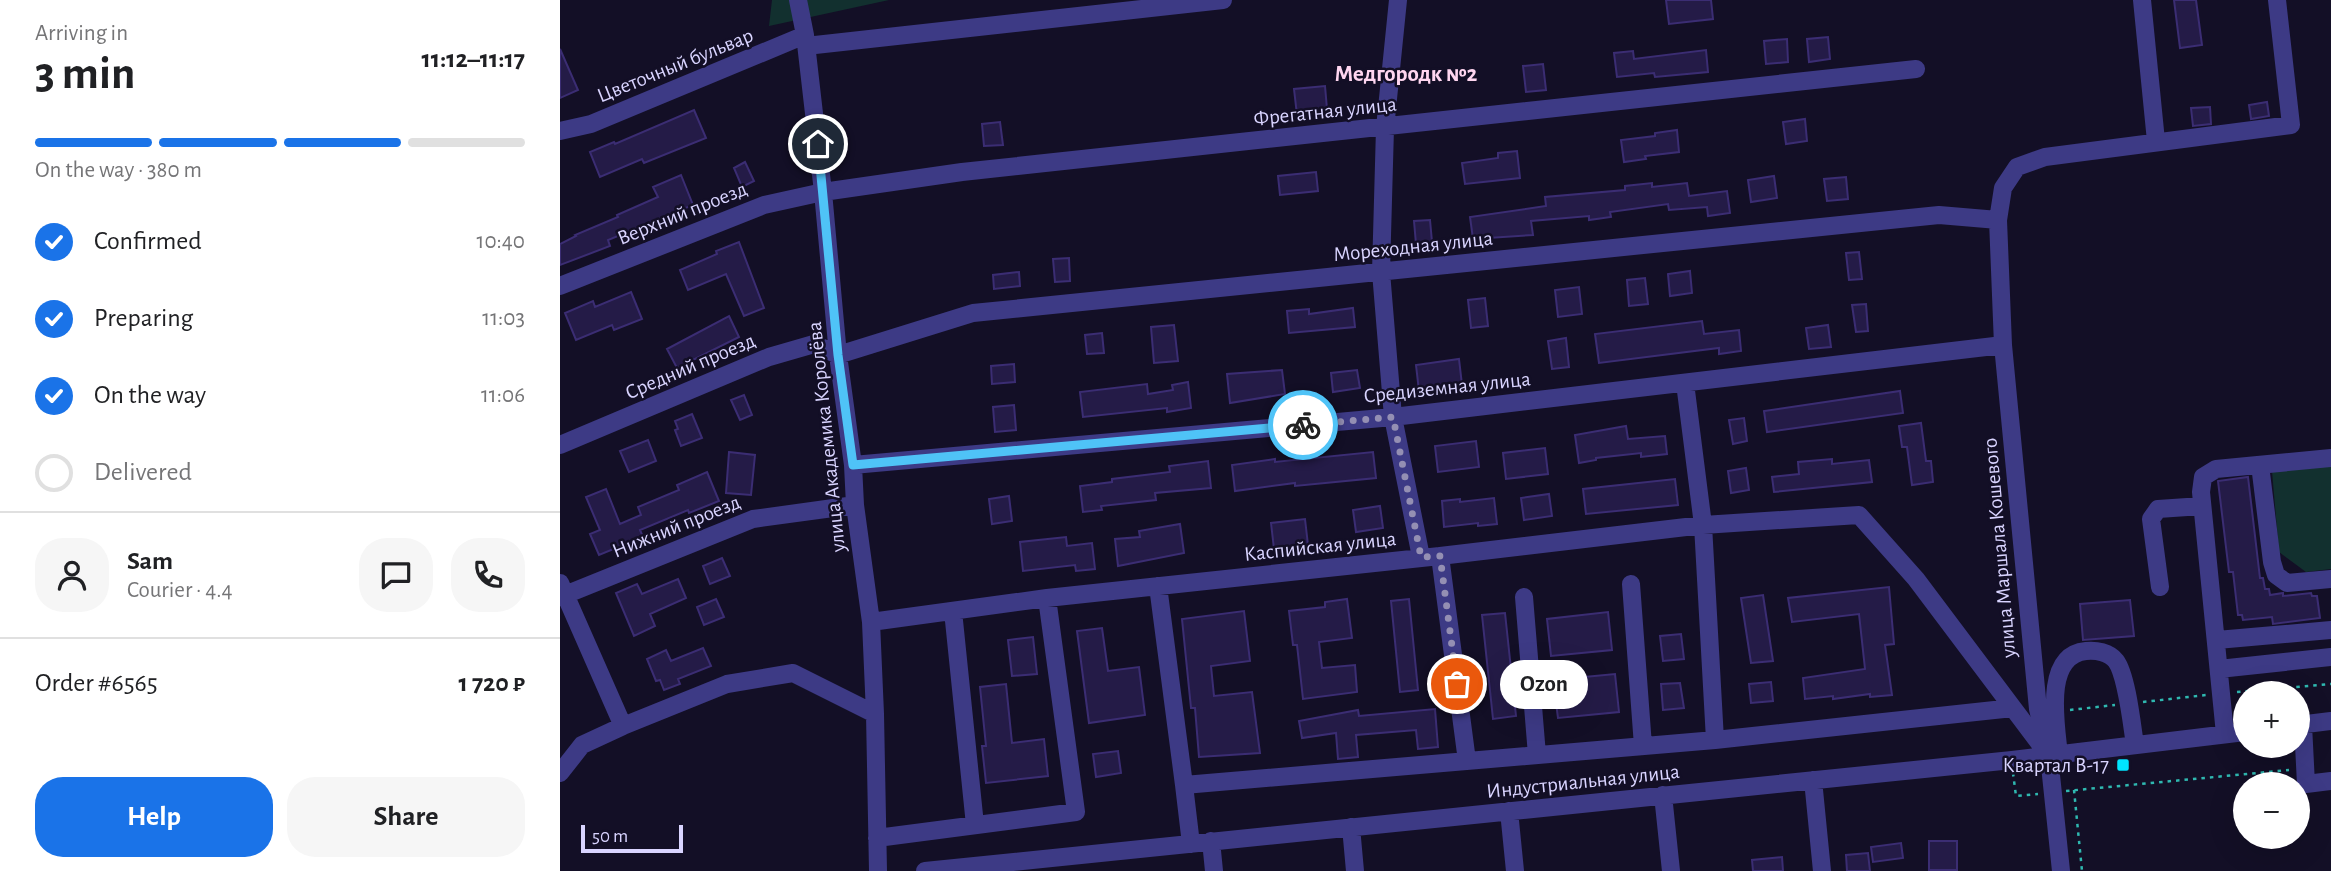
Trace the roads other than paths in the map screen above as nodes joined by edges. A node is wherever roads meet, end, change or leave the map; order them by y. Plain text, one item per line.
1 (798, 0) edge
2 (1223, 0) edge
3 (1398, 0) edge
4 (2142, 0) edge
5 (2277, 0) edge
6 (805, 41) junction
7 (1916, 69) dead end
8 (1385, 128) junction
9 (560, 131) edge
10 (2156, 141) junction
11 (823, 192) junction
12 (1998, 220) junction
13 (1381, 272) junction
14 (560, 286) edge
15 (2003, 345) junction
16 (838, 355) junction
17 (1685, 383) junction
18 (1393, 417) junction
19 (560, 445) edge
20 (2331, 458) edge
21 (853, 465) junction
22 (2260, 465) junction
23 (855, 505) junction
24 (2202, 506) junction
25 (1703, 525) junction
26 (1440, 556) junction
27 (1421, 557) junction
28 (2331, 579) edge
29 (1631, 584) dead end
30 (1158, 586) junction
31 (2160, 587) dead end
32 (562, 591) edge
33 (1524, 597) dead end
34 (1047, 598) junction
35 (953, 611) junction
36 (871, 622) junction
37 (2331, 630) edge
38 (2217, 640) junction
39 (2331, 657) edge
40 (2219, 669) junction
41 (2013, 708) junction
42 (875, 714) junction
43 (2331, 721) edge
44 (2310, 724) edge
45 (623, 726) junction
46 (2233, 733) edge
47 (2225, 734) junction
48 (1715, 740) junction
49 (2135, 745) junction
50 (1643, 746) junction
51 (1537, 755) junction
52 (2050, 756) junction
53 (2304, 758) edge
54 (1467, 761) junction
55 (560, 773) edge
56 (1813, 780) junction
57 (2331, 781) edge
58 (1184, 785) junction
59 (1663, 795) junction
60 (1509, 811) junction
61 (975, 825) junction
62 (1351, 827) junction
63 (877, 838) junction
64 (1211, 841) junction
65 (1191, 844) junction
66 (1077, 863) edge
67 (937, 870) edge
68 (878, 871) edge
69 (1214, 871) edge
70 (1355, 871) edge
71 (1515, 871) edge
72 (1671, 871) edge
73 (1822, 871) edge
74 (2058, 871) edge

1 - 6 street, улица Академика Королёва
2 - 6 street, Цветочный бульвар
3 - 8 street
4 - 10 street
5 - 10 street, улица Маршала Кошевого
6 - 9 street, Цветочный бульвар
6 - 11 street, улица Академика Королёва
7 - 8 street, Фрегатная улица
8 - 11 street, Фрегатная улица
8 - 13 street
10 - 12 street, улица Маршала Кошевого
11 - 14 street, Верхний проезд
11 - 16 street, улица Академика Королёва
12 - 13 street, Мореходная улица
12 - 15 street, улица Маршала Кошевого
13 - 16 street, Мореходная улица
13 - 18 street
15 - 17 street, Средиземная улица
15 - 52 street, улица Маршала Кошевого
16 - 19 street, Средний проезд
16 - 21 street, улица Академика Королёва
17 - 18 street, Средиземная улица
17 - 25 street
18 - 21 street, Средиземная улица
18 - 27 street
20 - 22 street
21 - 23 street, улица Академика Королёва
22 - 24 street
22 - 28 street
23 - 32 street, Нижний проезд
23 - 36 street, улица Академика Королёва
24 - 31 street
24 - 38 street
25 - 26 street, Каспийская улица
25 - 41 street, Каспийская улица
25 - 48 street
26 - 27 street, Каспийская улица
26 - 54 street
27 - 30 street, Каспийская улица
29 - 50 street
30 - 34 street, Каспийская улица
30 - 58 street
32 - 45 street
33 - 51 street
34 - 35 street, Каспийская улица
34 - 61 street
35 - 36 street, Каспийская улица
35 - 61 street
36 - 42 street, улица Академика Королёва
37 - 38 street
38 - 40 street
39 - 40 street
40 - 47 street
41 - 48 street
41 - 52 street
42 - 45 street
42 - 63 street, улица Академика Королёва
43 - 44 street
45 - 55 street
46 - 47 street, Индустриальная улица
47 - 49 street, Индустриальная улица
48 - 50 street
49 - 52 street, Индустриальная улица
49 - 52 street
50 - 51 street
51 - 54 street
52 - 56 street, Индустриальная улица
52 - 74 street, улица Маршала Кошевого
53 - 57 street
54 - 58 street
56 - 59 street, Индустриальная улица
56 - 73 street
58 - 65 street
59 - 60 street, Индустриальная улица
59 - 72 street
60 - 62 street, Индустриальная улица
60 - 71 street
61 - 63 street
62 - 64 street, Индустриальная улица
62 - 70 street
63 - 68 street, улица Академика Королёва
64 - 65 street, Индустриальная улица
64 - 69 street
65 - 66 street, Индустриальная улица
66 - 67 street, Индустриальная улица

